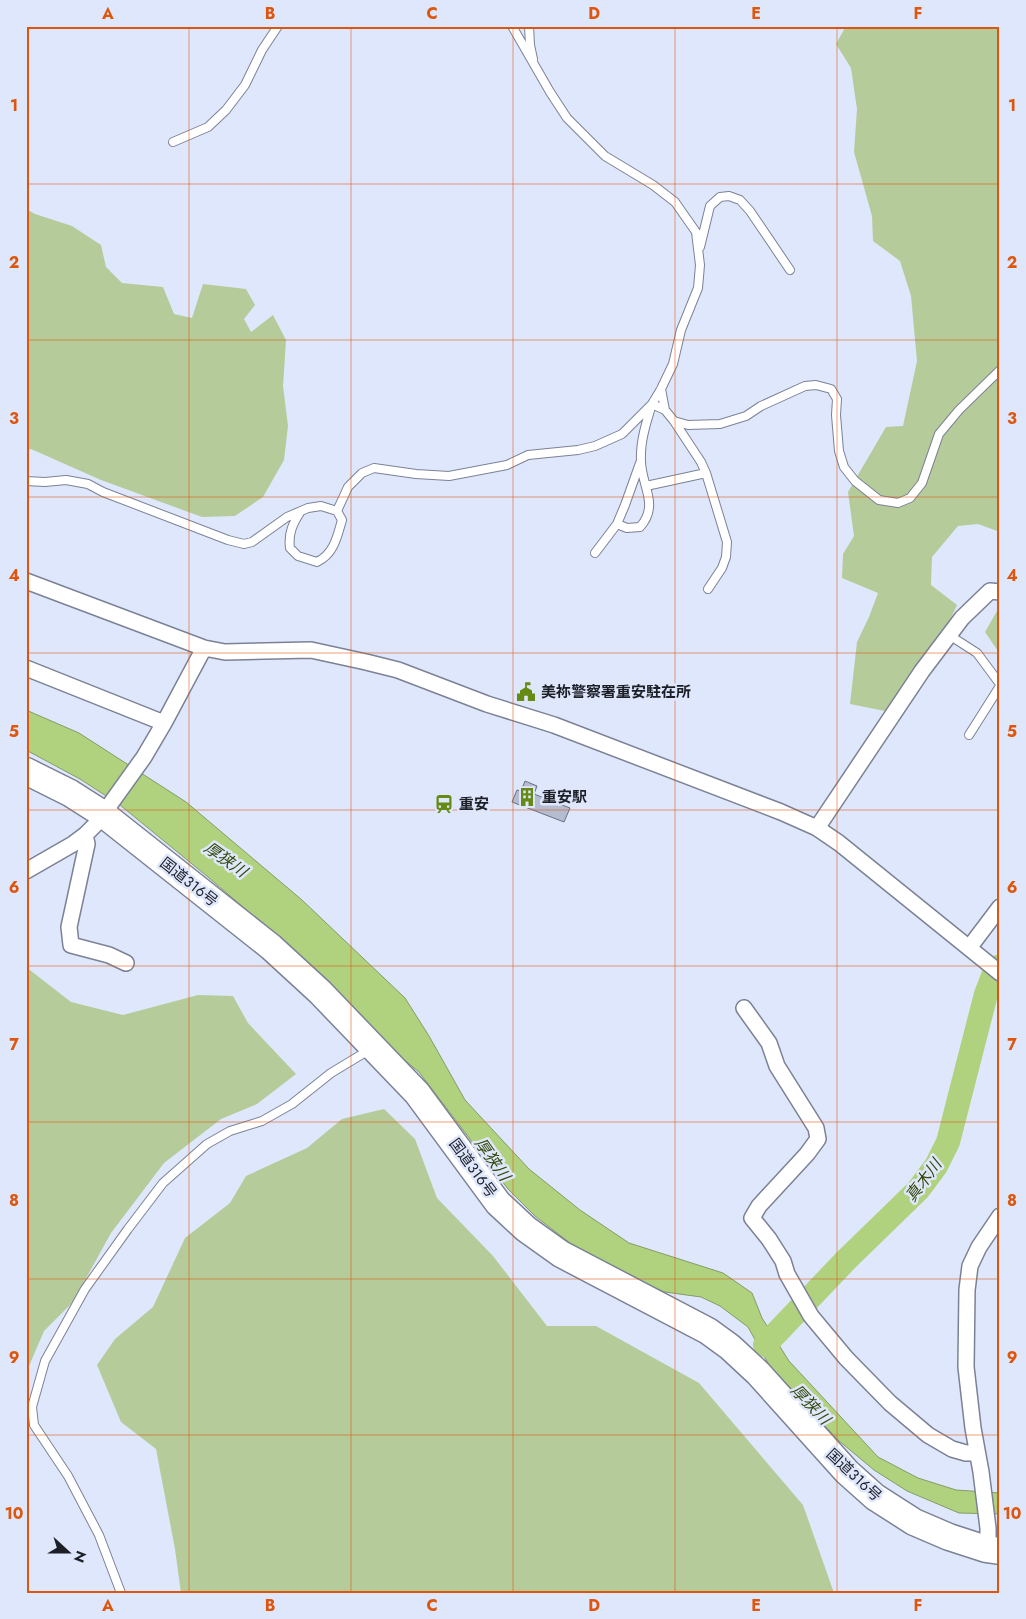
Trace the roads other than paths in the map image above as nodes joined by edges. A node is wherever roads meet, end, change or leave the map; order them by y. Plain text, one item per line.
1 (278, 26) edge
2 (512, 26) edge
3 (529, 26) edge
4 (535, 68) junction
5 (172, 142) dead end
6 (699, 251) junction
7 (790, 270) dead end
8 (1000, 370) edge
9 (661, 388) junction
10 (652, 404) junction
11 (665, 410) junction
12 (674, 421) junction
13 (640, 463) junction
14 (706, 473) junction
15 (26, 481) edge
16 (646, 486) junction
17 (301, 511) junction
18 (337, 512) junction
19 (616, 524) junction
20 (595, 553) dead end
21 (26, 581) edge
22 (708, 589) dead end
23 (1000, 592) edge
24 (949, 635) junction
25 (204, 648) junction
26 (26, 668) edge
27 (1000, 685) edge
28 (164, 723) junction
29 (969, 735) dead end
30 (26, 771) edge
31 (105, 811) junction
32 (817, 828) junction
33 (85, 836) junction
34 (26, 871) edge
35 (1000, 907) edge
36 (969, 948) junction
37 (126, 963) dead end
38 (1000, 973) edge
39 (744, 1008) dead end
40 (373, 1047) junction
41 (1000, 1216) edge
42 (977, 1453) junction
43 (991, 1542) edge
44 (121, 1593) edge

1 - 5 lane
2 - 4 lane
3 - 4 lane
4 - 6 lane
6 - 7 lane
6 - 9 lane
8 - 12 lane
9 - 10 lane
9 - 11 lane
10 - 11 lane
10 - 13 lane
10 - 18 lane
11 - 12 lane
12 - 14 lane
13 - 16 lane
13 - 19 lane
14 - 16 lane
14 - 22 lane
15 - 17 lane
16 - 19 lane
17 - 18 lane
17 - 18 lane
19 - 20 lane
21 - 25 street
23 - 24 street
24 - 27 lane
24 - 32 street
25 - 28 street
25 - 32 street
26 - 28 street
27 - 29 lane
28 - 31 street
30 - 31 highway, 国道316号
31 - 33 street
31 - 40 highway, 国道316号
32 - 36 street
33 - 34 street
33 - 37 street
35 - 36 street
36 - 38 street
39 - 42 street
40 - 43 highway, 国道316号
40 - 44 lane
41 - 42 street
42 - 43 street

